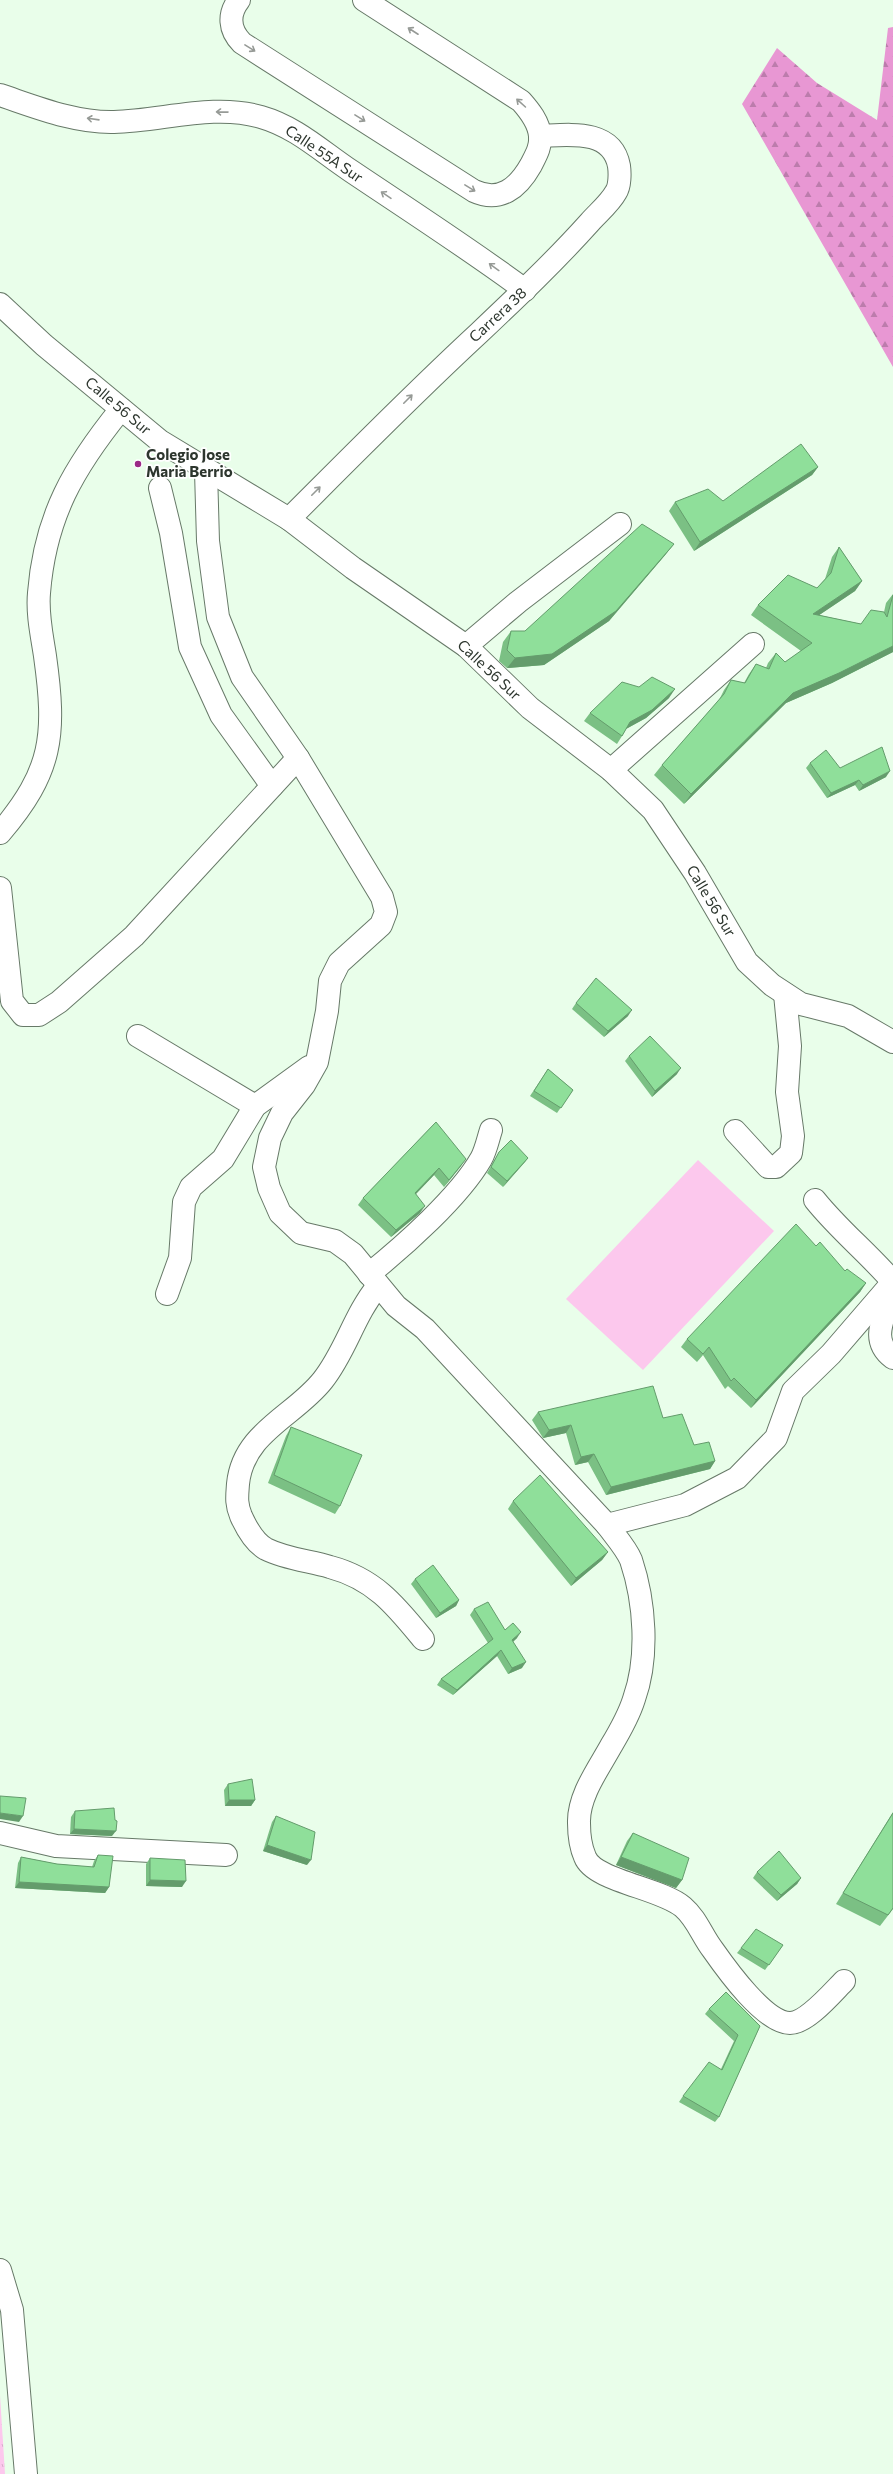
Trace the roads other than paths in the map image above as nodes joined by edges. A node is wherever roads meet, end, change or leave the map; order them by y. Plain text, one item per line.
1 (239, 0) edge
2 (364, 0) edge
3 (0, 95) edge
4 (540, 136) junction
5 (525, 290) junction
6 (0, 304) edge
7 (121, 409) junction
8 (206, 471) junction
9 (160, 488) dead end
10 (289, 519) junction
11 (620, 524) dead end
12 (753, 644) dead end
13 (466, 646) junction
14 (298, 758) junction
15 (611, 770) junction
16 (272, 786) junction
17 (0, 833) edge
18 (0, 888) edge
19 (784, 994) junction
20 (138, 1036) dead end
21 (893, 1042) edge
22 (317, 1062) junction
23 (255, 1106) junction
24 (491, 1130) dead end
25 (734, 1131) dead end
26 (815, 1200) dead end
27 (373, 1280) junction
28 (893, 1282) edge
29 (167, 1294) dead end
30 (893, 1358) edge
31 (607, 1525) junction
32 (423, 1640) dead end
33 (0, 1832) edge
34 (226, 1855) dead end
35 (844, 1981) dead end
36 (0, 2270) edge
37 (26, 2474) edge

1 -> 4 street
4 -> 2 street
5 -> 3 street, Calle 55A Sur
4 - 5 street, Carrera 38
10 -> 5 street, Carrera 38
6 - 7 street, Calle 56 Sur
7 - 8 street, Calle 56 Sur
7 - 17 street
8 - 10 street, Calle 56 Sur
8 - 14 street
9 - 16 street
10 - 13 street, Calle 56 Sur
11 - 13 street
12 - 15 street
13 - 15 street, Calle 56 Sur
14 - 16 street
14 - 22 street
15 - 19 street, Calle 56 Sur
16 - 18 street
19 - 21 street, Calle 56 Sur
19 - 25 street
20 - 23 street
22 - 23 street
22 - 27 street
23 - 29 street
24 - 27 street
26 - 28 street
27 - 31 street
27 - 32 street
28 - 30 street
28 - 31 street
31 - 35 street
33 - 34 street
36 - 37 street

